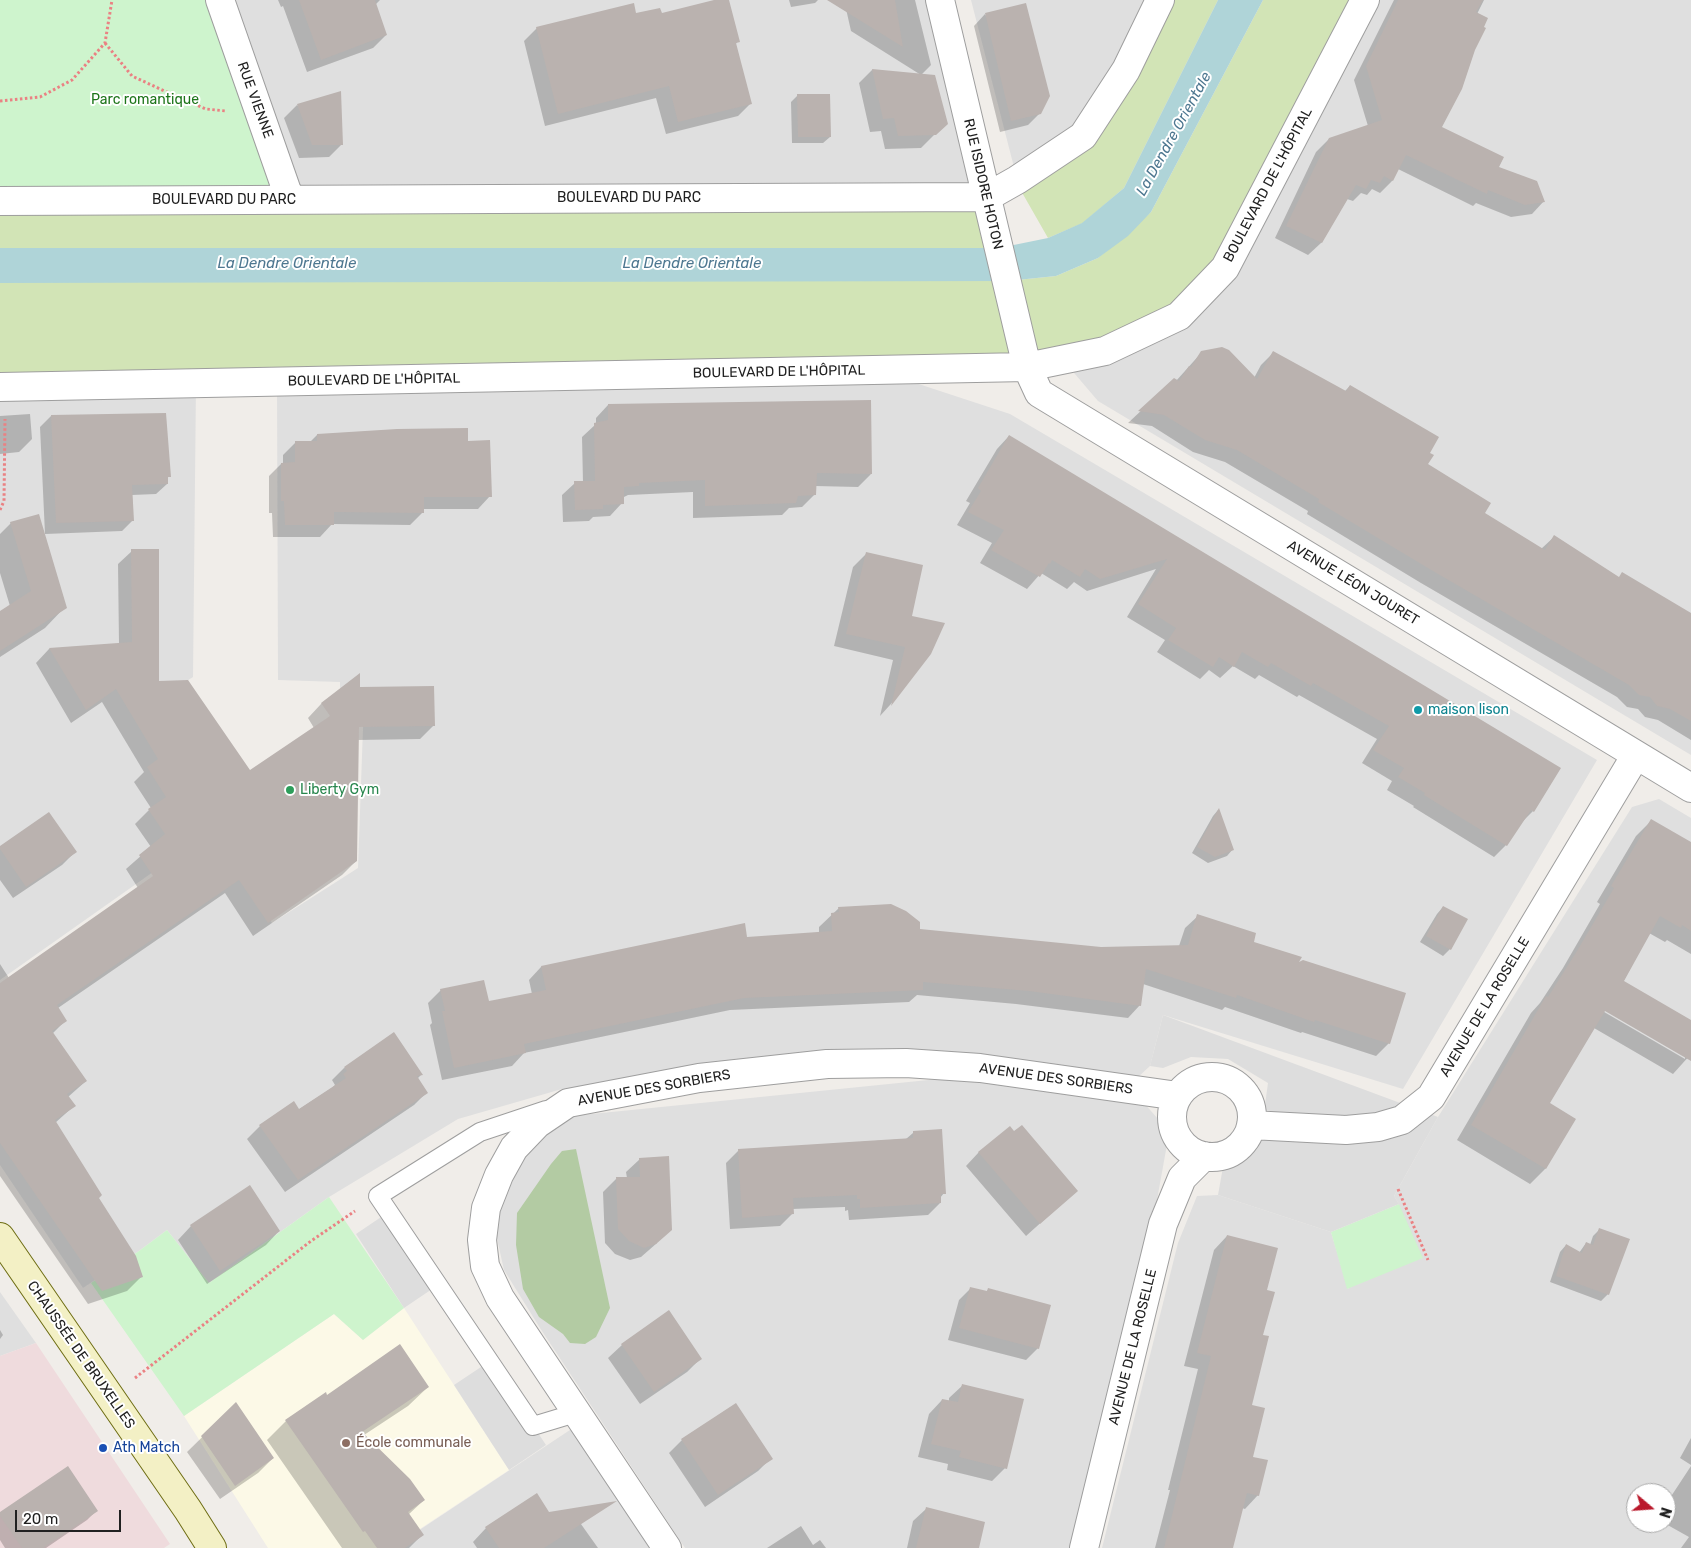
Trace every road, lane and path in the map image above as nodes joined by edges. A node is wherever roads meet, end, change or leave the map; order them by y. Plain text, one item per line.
1 (112, 0) edge
2 (220, 0) edge
3 (940, 0) edge
4 (1160, 0) edge
5 (1365, 0) edge
6 (105, 43) junction
7 (0, 101) edge
8 (261, 116) junction
9 (987, 196) junction
10 (290, 200) junction
11 (0, 201) edge
12 (1027, 367) junction
13 (3, 387) edge
14 (0, 510) edge
15 (1636, 755) junction
16 (1691, 788) edge
17 (1178, 1096) junction
18 (568, 1103) junction
19 (1251, 1124) junction
20 (1204, 1156) junction
21 (1398, 1190) dead end
22 (378, 1196) junction
23 (0, 1237) edge
24 (1428, 1260) dead end
25 (110, 1398) junction
26 (576, 1413) junction
27 (212, 1548) edge
28 (667, 1548) edge
29 (1084, 1548) edge

1 - 6 path
2 - 8 street, RUE VIENNE
3 - 9 street, RUE ISIDORE HOTON
4 - 9 street, BOULEVARD DU PARC
5 - 12 street, BOULEVARD DE L'HÔPITAL
6 - 7 path
6 - 8 path
8 - 10 street, RUE VIENNE
9 - 10 street, BOULEVARD DU PARC
9 - 12 street, RUE ISIDORE HOTON
10 - 11 street, BOULEVARD DU PARC
12 - 13 street, BOULEVARD DE L'HÔPITAL
12 - 15 street, AVENUE LÉON JOURET
13 - 14 path
15 - 16 street, AVENUE LÉON JOURET
15 - 19 street, AVENUE DE LA ROSELLE
17 - 18 street, AVENUE DES SORBIERS
17 - 19 street
17 - 20 street
18 - 22 lane
18 - 26 street, AVENUE DES SORBIERS
19 - 20 street
20 - 29 street, AVENUE DE LA ROSELLE
21 - 24 path
22 - 25 path
22 - 26 lane
23 - 25 street, CHAUSSÉE DE BRUXELLES
25 - 27 street, CHAUSSÉE DE BRUXELLES
26 - 28 street, AVENUE DES SORBIERS

